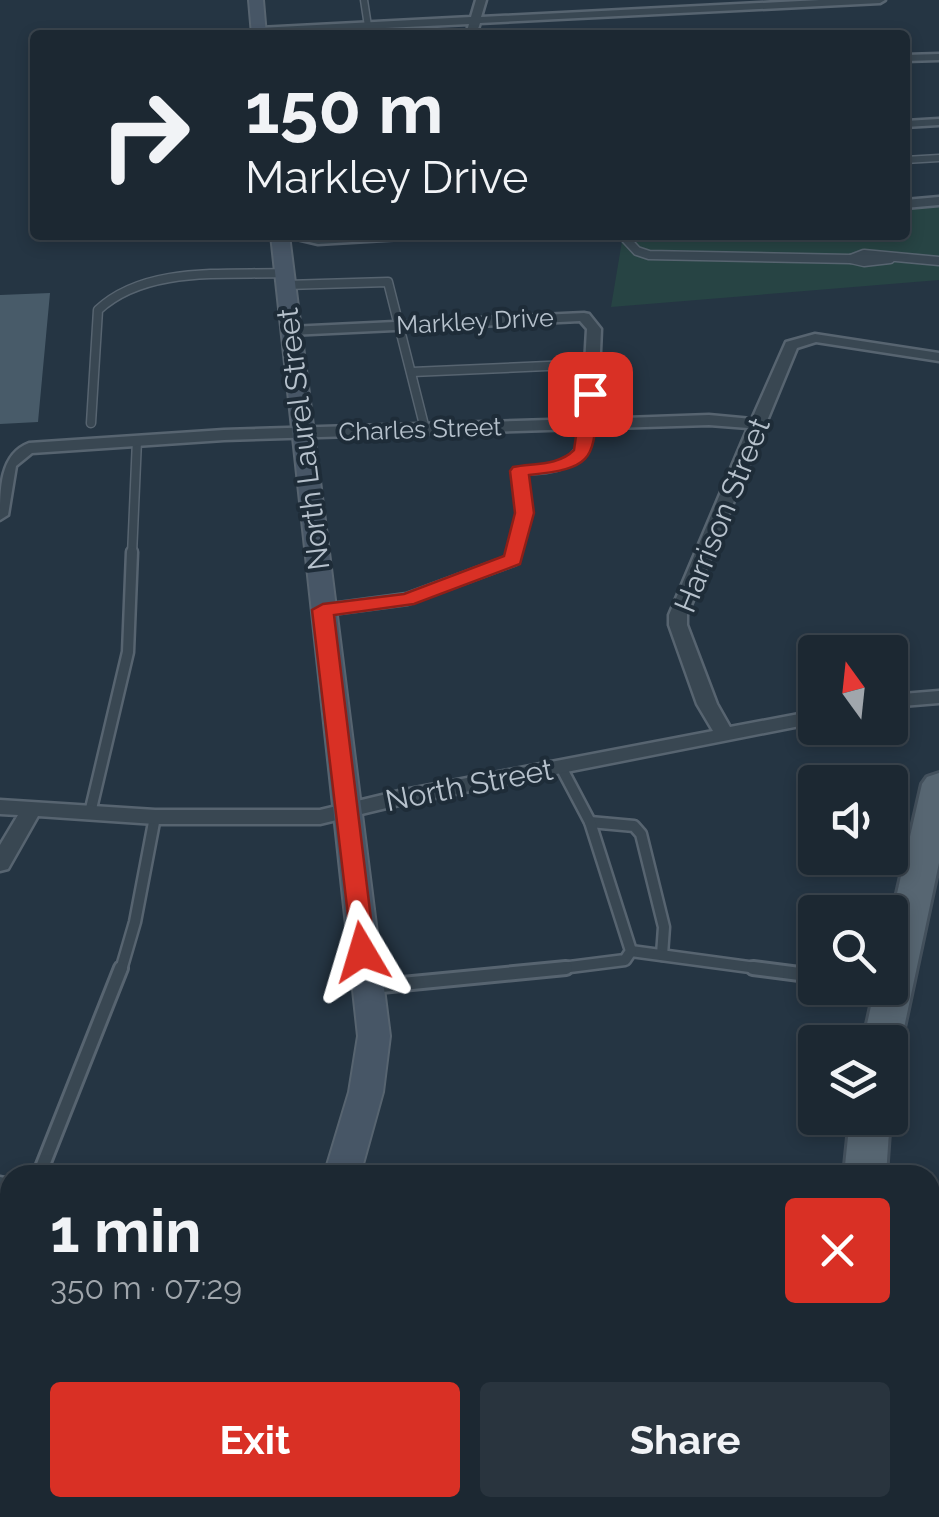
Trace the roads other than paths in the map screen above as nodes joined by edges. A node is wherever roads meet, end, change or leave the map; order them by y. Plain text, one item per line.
1 (256, 0) edge
2 (364, 0) edge
3 (482, 0) edge
4 (880, 0) edge
5 (478, 20) junction
6 (364, 29) edge
7 (259, 30) edge
8 (338, 30) edge
9 (473, 30) edge
10 (939, 57) edge
11 (910, 58) edge
12 (939, 122) edge
13 (910, 124) edge
14 (939, 158) edge
15 (910, 160) edge
16 (939, 202) edge
17 (910, 204) edge
18 (280, 240) edge
19 (627, 240) edge
20 (939, 260) edge
21 (284, 279) junction
22 (402, 324) junction
23 (290, 331) junction
24 (939, 358) edge
25 (592, 364) junction
26 (412, 372) junction
27 (91, 423) dead end
28 (589, 424) junction
29 (757, 424) junction
30 (425, 429) junction
31 (300, 433) junction
32 (137, 440) junction
33 (0, 514) edge
34 (323, 610) junction
35 (939, 696) edge
36 (908, 699) edge
37 (798, 720) edge
38 (725, 735) junction
39 (560, 767) junction
40 (939, 784) edge
41 (0, 808) edge
42 (32, 808) junction
43 (346, 811) junction
44 (90, 812) junction
45 (154, 818) junction
46 (590, 822) junction
47 (933, 842) edge
48 (0, 864) edge
49 (631, 951) junction
50 (662, 956) junction
51 (798, 974) edge
52 (368, 987) junction
53 (886, 1025) edge
54 (869, 1135) edge
55 (44, 1165) edge
56 (345, 1165) edge
57 (866, 1165) edge

1 - 7 street
2 - 6 lane
3 - 5 street
4 - 5 street
5 - 6 street
5 - 9 street
6 - 8 street
10 - 11 street
12 - 13 street
14 - 15 lane
16 - 17 street
18 - 21 street, North Laurel Street
19 - 20 lane
21 - 22 lane
21 - 23 street, North Laurel Street
21 - 27 lane
22 - 23 street, Markley Drive
22 - 25 street, Markley Drive
22 - 26 lane
23 - 31 street, North Laurel Street
24 - 29 street, Harrison Street
25 - 26 lane
25 - 28 street, Markley Drive
26 - 30 lane
28 - 29 street, Charles Street
28 - 30 street, Charles Street
28 - 34 lane, Markley Drive
29 - 38 street, Harrison Street
30 - 31 street, Charles Street
31 - 32 street, Charles Street
31 - 34 street, North Laurel Street
32 - 33 street, Charles Street
32 - 44 lane
34 - 43 street, North Laurel Street
35 - 36 street
37 - 38 street, North Street
38 - 39 street, North Street
39 - 43 street, North Street
39 - 46 lane
40 - 47 main road
41 - 42 street, North Street
42 - 44 street, North Street
42 - 48 street
43 - 45 street, North Street
43 - 52 street, North Laurel Street
44 - 45 street, North Street
45 - 55 lane
46 - 49 lane
46 - 50 lane
47 - 53 main road
49 - 50 lane
49 - 52 lane
50 - 51 lane
52 - 56 street, North Laurel Street
54 - 57 main road

